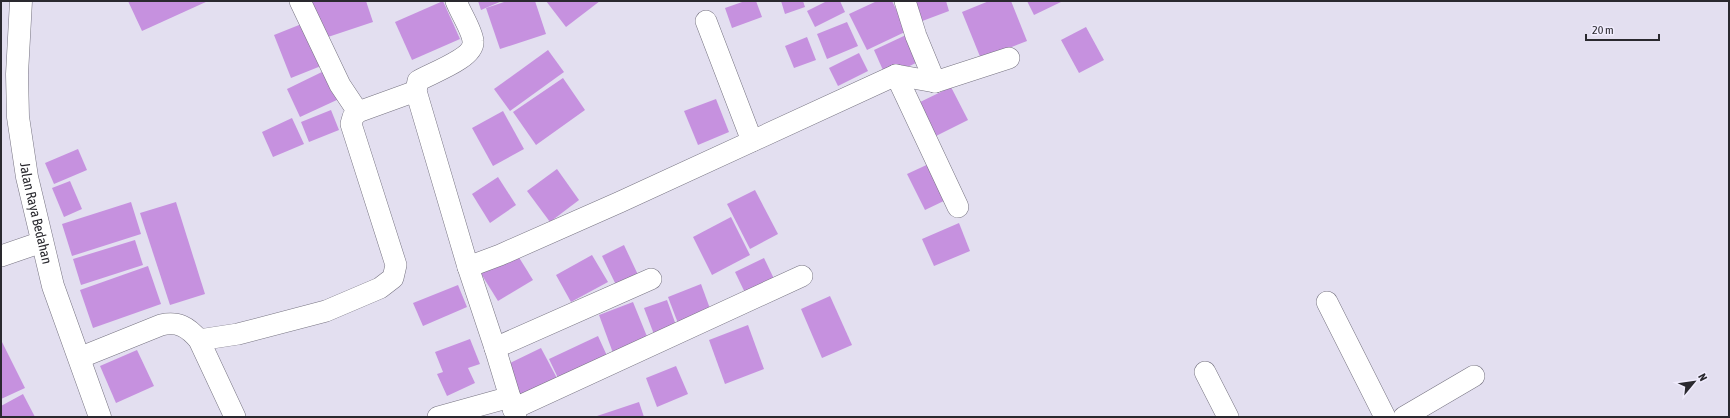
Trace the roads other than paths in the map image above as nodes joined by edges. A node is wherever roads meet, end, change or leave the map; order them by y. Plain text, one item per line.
1 (300, 1) edge
2 (456, 1) edge
3 (905, 1) edge
4 (24, 2) edge
5 (706, 21) dead end
6 (1009, 58) dead end
7 (896, 75) junction
8 (935, 82) junction
9 (416, 91) junction
10 (358, 112) junction
11 (752, 141) junction
12 (958, 207) dead end
13 (42, 242) junction
14 (1, 256) edge
15 (468, 267) junction
16 (802, 276) dead end
17 (652, 279) dead end
18 (1327, 302) dead end
19 (199, 340) junction
20 (495, 348) junction
21 (79, 358) junction
22 (1205, 372) dead end
23 (1474, 376) dead end
24 (513, 408) edge
25 (100, 417) edge
26 (235, 417) edge
27 (438, 417) edge
28 (1228, 417) edge
29 (1385, 417) edge
30 (1404, 417) edge

1 - 10 street
2 - 9 street
3 - 8 street
4 - 13 street, Jalan Raya Bedahan
5 - 11 street
6 - 8 street
7 - 8 street
7 - 11 street
7 - 12 street
9 - 10 street
9 - 15 street
10 - 19 street
11 - 15 street
13 - 14 street
13 - 21 street, Jalan Raya Bedahan
15 - 20 street
16 - 24 street
17 - 20 street
18 - 29 street
19 - 21 street
19 - 26 street
20 - 24 street
21 - 25 street, Jalan Raya Bedahan
22 - 28 street
23 - 30 street
24 - 27 street

